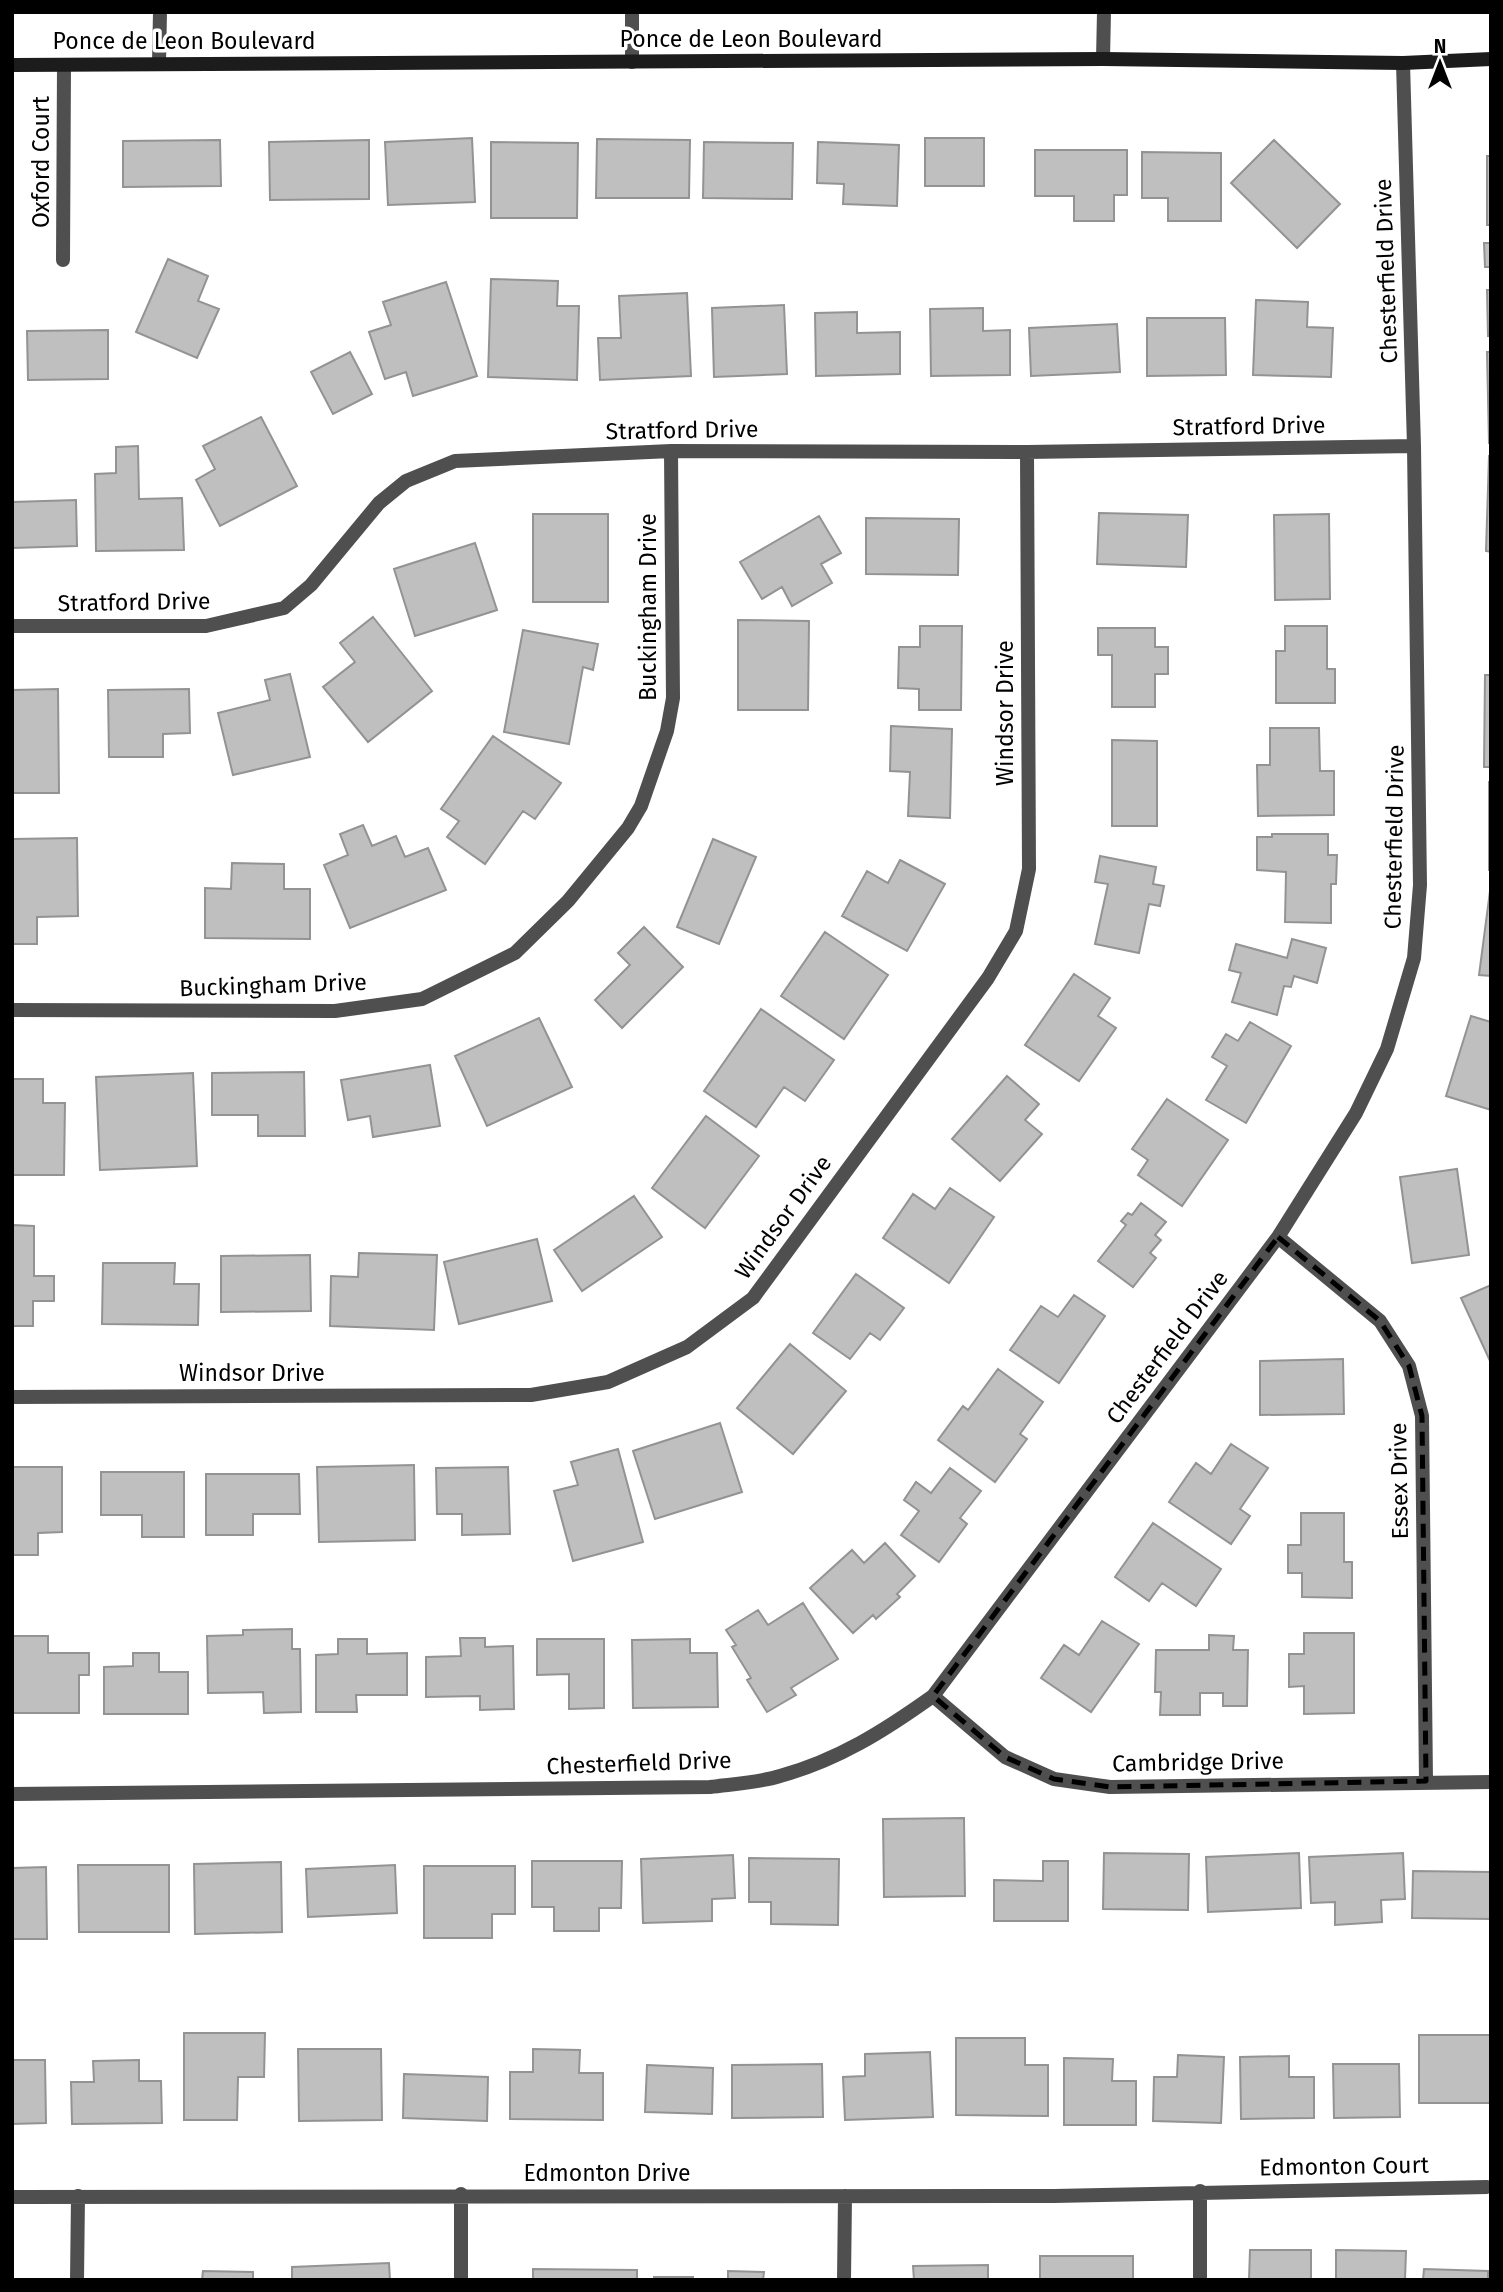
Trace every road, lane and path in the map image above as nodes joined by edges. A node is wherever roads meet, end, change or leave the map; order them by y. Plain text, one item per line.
1 (160, 12) edge
2 (632, 12) edge
3 (1104, 12) edge
4 (1103, 59) junction
5 (1491, 59) edge
6 (632, 62) junction
7 (159, 63) junction
8 (1403, 63) junction
9 (12, 65) edge
10 (64, 65) junction
11 (64, 260) dead end
12 (1414, 446) junction
13 (671, 451) junction
14 (1027, 452) junction
15 (12, 626) edge
16 (12, 1010) edge
17 (1278, 1237) junction
18 (12, 1397) edge
19 (933, 1696) junction
20 (1426, 1781) junction
21 (1491, 1782) edge
22 (12, 1794) edge
23 (1487, 2188) dead end
24 (1200, 2191) junction
25 (461, 2194) junction
26 (78, 2196) junction
27 (845, 2196) junction
28 (12, 2197) edge
29 (77, 2280) edge
30 (461, 2280) edge
31 (845, 2280) edge
32 (1200, 2280) edge

1 - 7 street
2 - 6 street
3 - 4 street
4 - 6 street, Ponce de Leon Boulevard
4 - 8 street, Ponce de Leon Boulevard
5 - 8 street, Ponce de Leon Boulevard
6 - 7 street, Ponce de Leon Boulevard
7 - 10 street, Ponce de Leon Boulevard
8 - 12 street, Chesterfield Drive
9 - 10 street, Ponce de Leon Boulevard
10 - 11 street, Oxford Court
12 - 14 street, Stratford Drive
12 - 17 street, Chesterfield Drive
13 - 14 street, Stratford Drive
13 - 15 street, Stratford Drive
13 - 16 street, Buckingham Drive
14 - 18 street, Windsor Drive
17 - 19 street, Chesterfield Drive
17 - 20 street, Essex Drive
19 - 20 street, Cambridge Drive
19 - 22 street, Chesterfield Drive
20 - 21 street, Cambridge Drive
23 - 24 street, Edmonton Court
24 - 27 street, Edmonton Drive
24 - 32 street
25 - 26 street, Edmonton Drive
25 - 27 street, Edmonton Drive
25 - 30 street
26 - 28 street, Edmonton Drive
26 - 29 street
27 - 31 street

